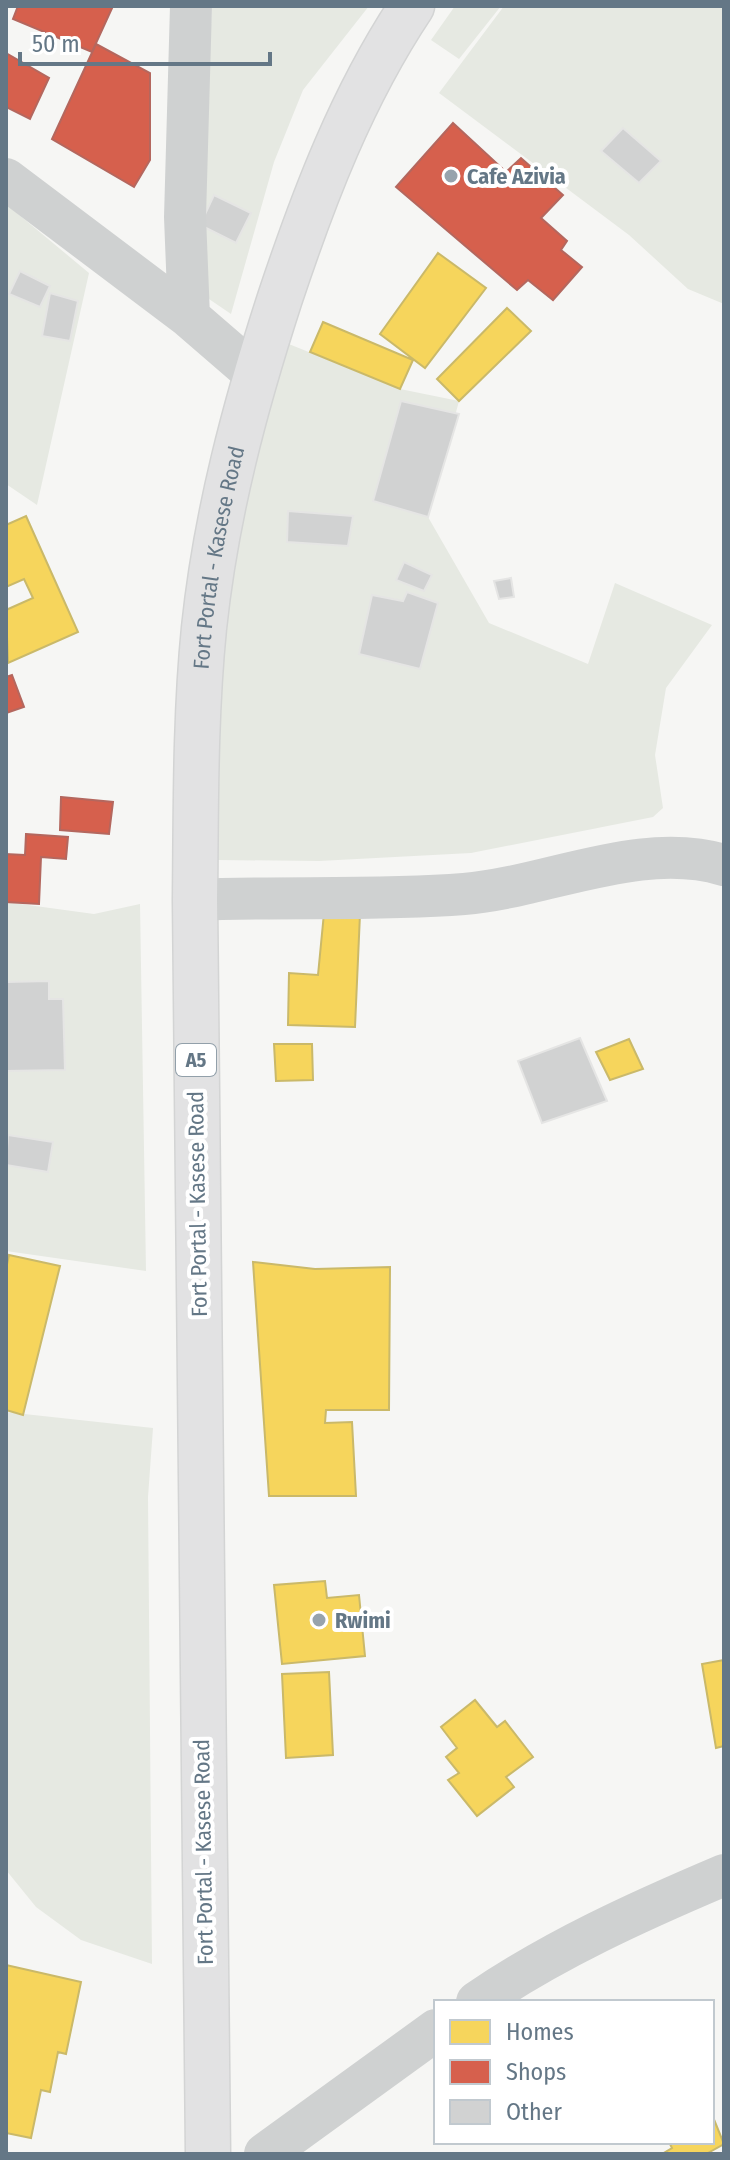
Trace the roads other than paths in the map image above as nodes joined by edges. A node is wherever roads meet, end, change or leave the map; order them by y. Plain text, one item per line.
1 (191, 6) edge
2 (412, 6) edge
3 (6, 179) edge
4 (189, 317) junction
5 (255, 374) junction
6 (724, 865) edge
7 (195, 900) junction
8 (724, 1875) edge
9 (480, 2000) edge
10 (434, 2031) edge
11 (208, 2154) edge
12 (265, 2154) edge

1 - 4 street
2 - 5 highway, Fort Portal - Kasese Road / A5
3 - 4 street
4 - 5 street
5 - 7 highway, Fort Portal - Kasese Road / A5
6 - 7 street
7 - 11 highway, Fort Portal - Kasese Road / A5
8 - 9 street
10 - 12 street

